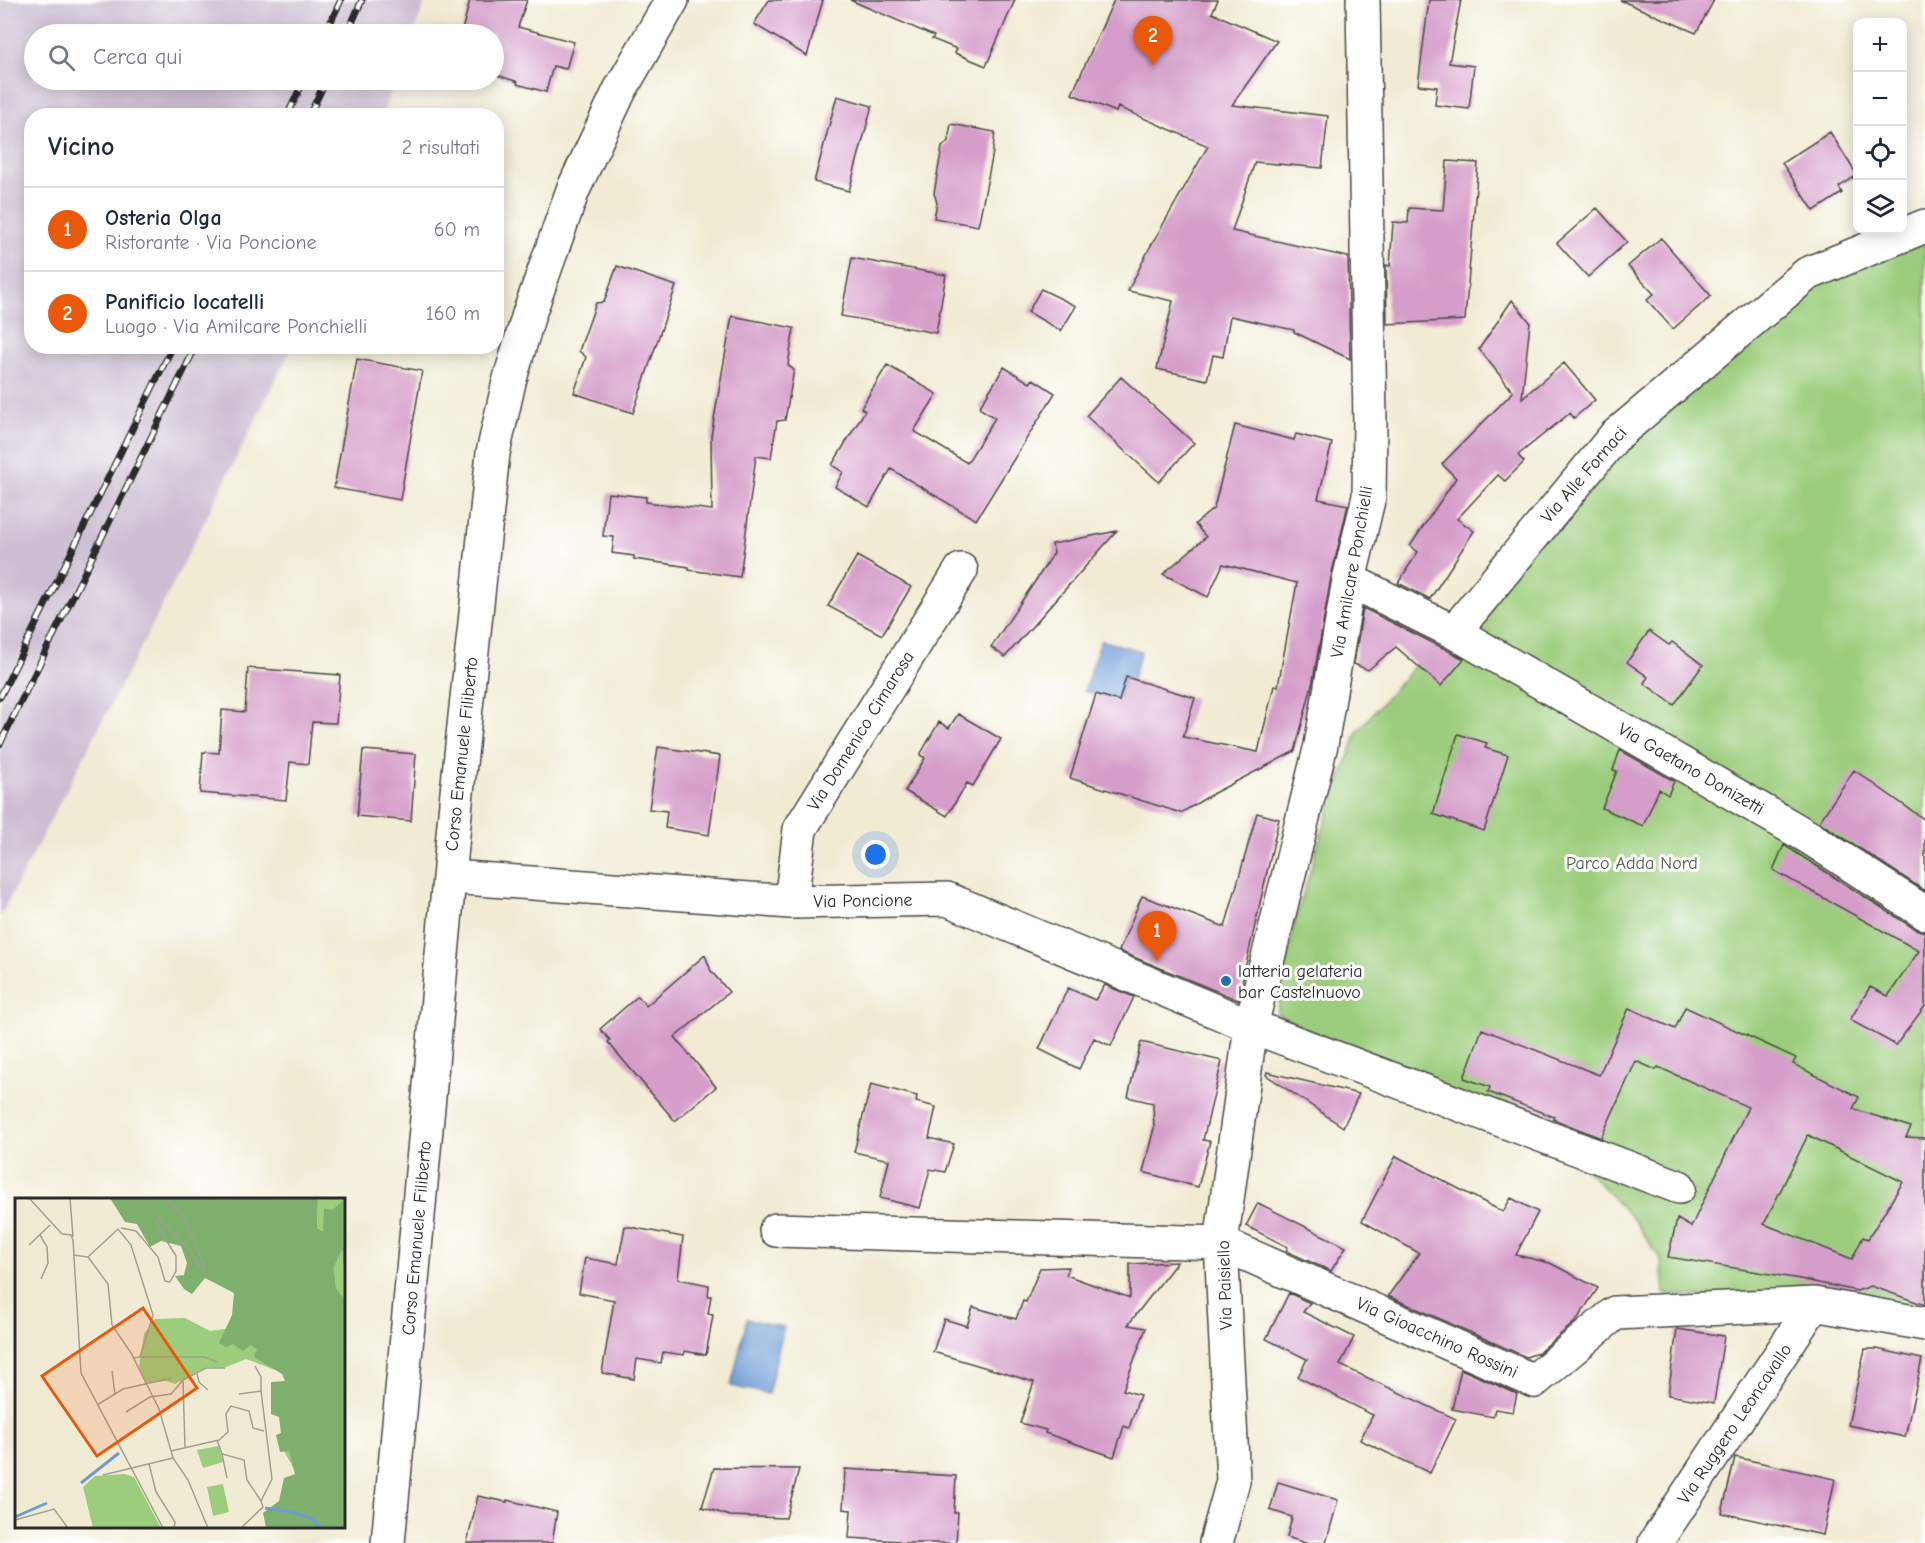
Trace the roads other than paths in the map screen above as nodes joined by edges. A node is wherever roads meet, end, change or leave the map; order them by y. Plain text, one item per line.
1 (672, 0) edge
2 (1363, 0) edge
3 (1925, 226) edge
4 (961, 570) dead end
5 (1349, 580) junction
6 (1454, 632) junction
7 (451, 877) junction
8 (791, 902) junction
9 (1925, 913) edge
10 (1251, 1026) junction
11 (1679, 1187) dead end
12 (776, 1230) dead end
13 (1221, 1243) junction
14 (1814, 1304) junction
15 (1925, 1324) edge
16 (388, 1543) edge
17 (1216, 1543) edge
18 (1655, 1543) edge

1 - 7 street, Corso Emanuele Filiberto
2 - 5 street, Via Amilcare Ponchielli
3 - 6 street, Via Alle Fornaci
4 - 8 street, Via Domenico Cimarosa
5 - 6 street
5 - 10 street, Via Amilcare Ponchielli
6 - 9 street, Via Gaetano Donizetti
7 - 8 street, Via Poncione
7 - 16 street, Corso Emanuele Filiberto
8 - 10 street, Via Poncione
10 - 11 street, Via Poncione
10 - 13 street, Via Paisiello
12 - 13 street
13 - 14 street, Via Gioacchino Rossini
13 - 17 street, Via Paisiello
14 - 15 street, Via Gioacchino Rossini
14 - 18 street, Via Ruggero Leoncavallo

